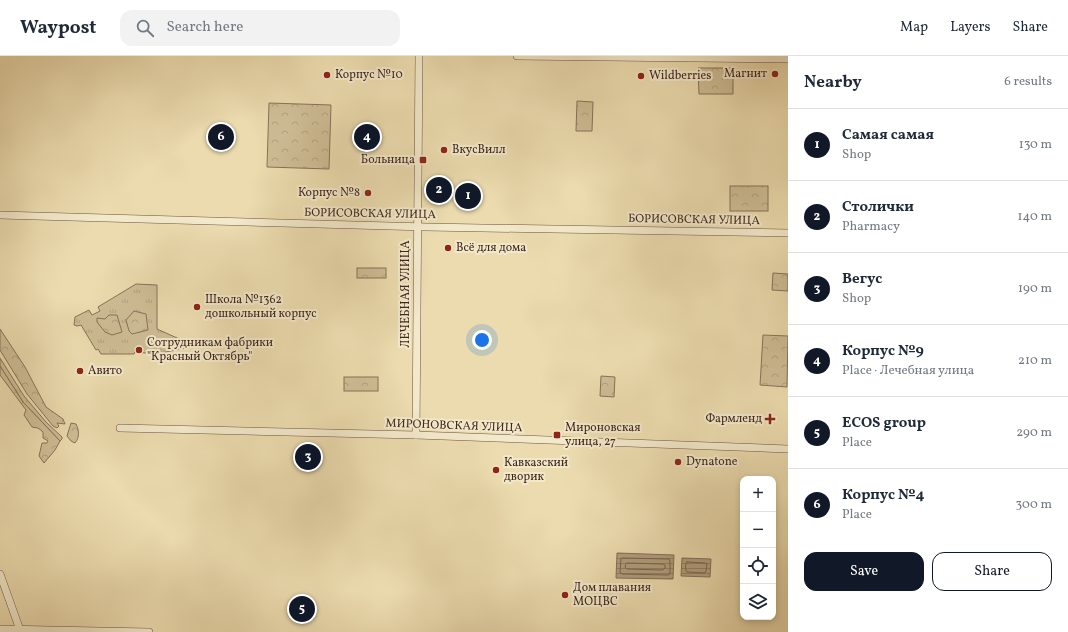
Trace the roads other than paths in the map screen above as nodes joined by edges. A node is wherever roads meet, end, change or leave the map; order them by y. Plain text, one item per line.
1 (419, 56) edge
2 (517, 56) edge
3 (788, 59) edge
4 (0, 215) edge
5 (418, 227) junction
6 (788, 233) edge
7 (120, 428) dead end
8 (416, 435) junction
9 (788, 449) edge
10 (0, 574) edge
11 (0, 628) edge
12 (20, 630) junction
13 (148, 632) edge

1 - 5 street, ЛЕЧЕБНАЯ УЛИЦА
2 - 3 street
4 - 5 street, БОРИСОВСКАЯ УЛИЦА
5 - 6 street, БОРИСОВСКАЯ УЛИЦА
5 - 8 street, ЛЕЧЕБНАЯ УЛИЦА
7 - 8 street, МИРОНОВСКАЯ УЛИЦА
8 - 9 street, МИРОНОВСКАЯ УЛИЦА
10 - 12 street
11 - 12 street
12 - 13 street

